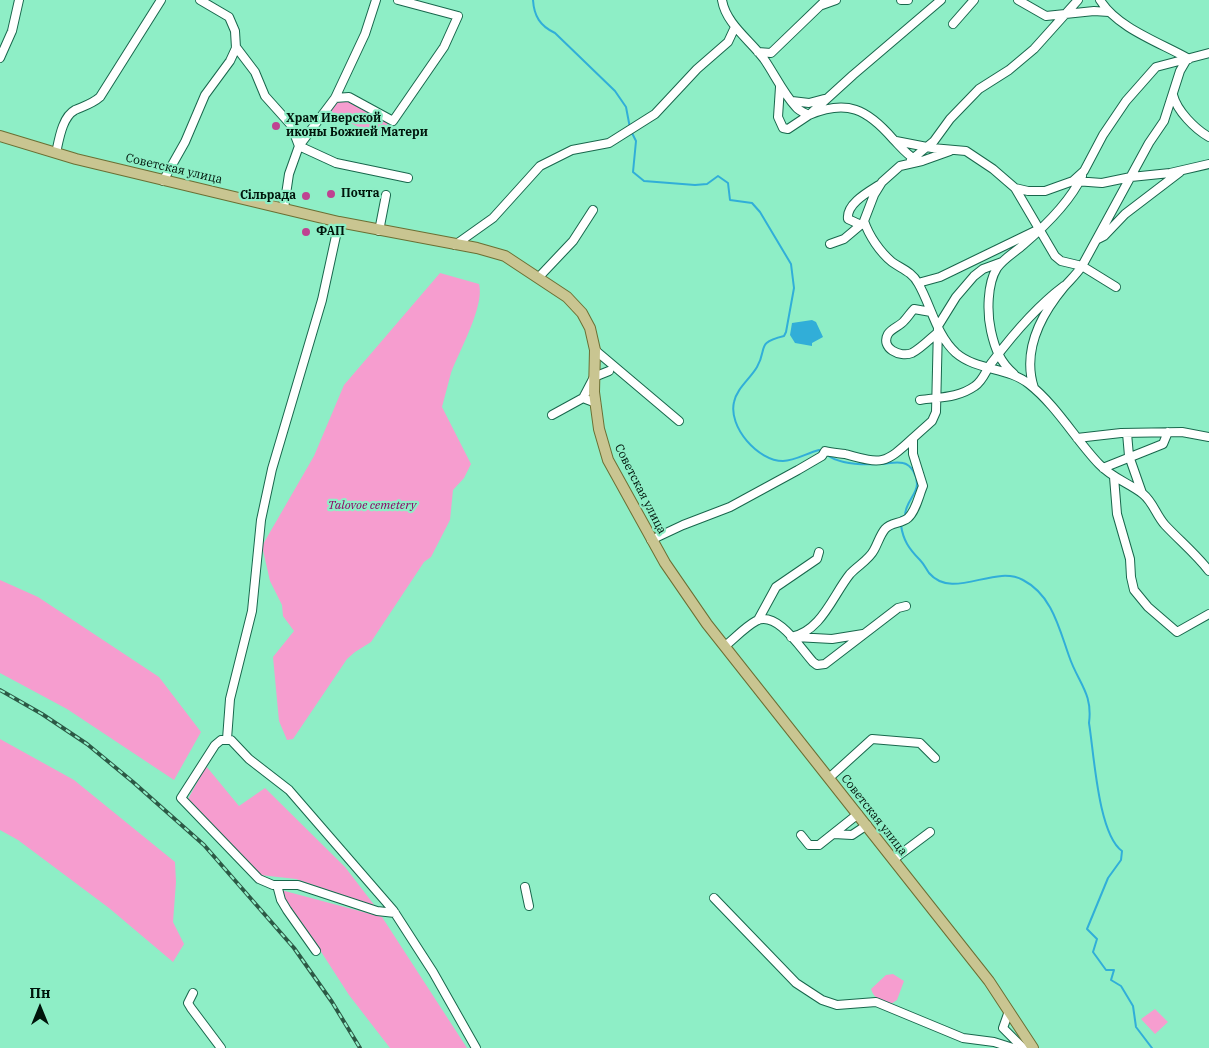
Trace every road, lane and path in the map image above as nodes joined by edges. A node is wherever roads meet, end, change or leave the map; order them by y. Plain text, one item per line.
1 (19, 0) edge
2 (161, 0) edge
3 (200, 0) edge
4 (376, 0) edge
5 (398, 0) edge
6 (722, 0) edge
7 (836, 0) edge
8 (901, 0) edge
9 (908, 0) edge
10 (941, 0) edge
11 (974, 0) edge
12 (1018, 0) edge
13 (1078, 0) edge
14 (1100, 0) edge
15 (823, 2) edge
16 (1109, 12) junction
17 (1064, 15) junction
18 (954, 24) dead end
19 (735, 26) junction
20 (746, 39) junction
21 (728, 42) junction
22 (238, 52) junction
23 (758, 52) junction
24 (1209, 53) edge
25 (0, 58) edge
26 (1188, 59) junction
27 (780, 86) junction
28 (1173, 93) junction
29 (336, 98) junction
30 (825, 99) junction
31 (792, 101) junction
32 (809, 115) junction
33 (0, 136) edge
34 (1209, 137) edge
35 (896, 141) junction
36 (299, 146) junction
37 (928, 147) junction
38 (954, 150) junction
39 (56, 153) junction
40 (910, 161) junction
41 (1209, 164) edge
42 (900, 166) junction
43 (1183, 170) junction
44 (1131, 177) junction
45 (408, 178) dead end
46 (163, 181) junction
47 (1076, 181) junction
48 (882, 182) junction
49 (1015, 188) junction
50 (386, 195) dead end
51 (284, 208) junction
52 (593, 210) dead end
53 (339, 222) junction
54 (862, 223) junction
55 (1038, 229) junction
56 (379, 231) junction
57 (1096, 239) junction
58 (830, 244) dead end
59 (455, 245) junction
60 (1002, 262) junction
61 (1082, 266) junction
62 (538, 278) junction
63 (918, 283) junction
64 (1064, 286) junction
65 (1116, 287) dead end
66 (931, 312) junction
67 (937, 329) junction
68 (594, 350) junction
69 (998, 355) junction
70 (610, 361) junction
71 (988, 368) junction
72 (609, 371) dead end
73 (594, 373) junction
74 (1014, 374) junction
75 (1034, 388) junction
76 (583, 398) junction
77 (937, 399) junction
78 (920, 400) dead end
79 (596, 403) junction
80 (552, 415) dead end
81 (679, 421) dead end
82 (1168, 432) junction
83 (1127, 433) junction
84 (1209, 437) edge
85 (913, 438) junction
86 (1077, 438) junction
87 (1129, 457) junction
88 (1103, 468) junction
89 (1114, 477) junction
90 (1142, 493) junction
91 (652, 540) junction
92 (819, 552) dead end
93 (1209, 572) edge
94 (906, 606) dead end
95 (1209, 614) edge
96 (758, 620) junction
97 (868, 633) junction
98 (791, 637) junction
99 (725, 646) junction
100 (227, 738) junction
101 (935, 758) dead end
102 (829, 778) junction
103 (858, 814) junction
104 (867, 825) junction
105 (930, 832) dead end
106 (834, 834) junction
107 (801, 835) dead end
108 (894, 859) junction
109 (277, 885) junction
110 (525, 887) dead end
111 (714, 898) dead end
112 (529, 906) dead end
113 (395, 913) junction
114 (316, 951) dead end
115 (193, 993) dead end
116 (1009, 1011) junction
117 (1007, 1033) junction
118 (999, 1043) junction
119 (222, 1048) edge
120 (476, 1048) edge
121 (1013, 1048) edge
122 (1023, 1048) edge
123 (1033, 1048) edge

1 - 25 street
2 - 39 street
3 - 22 street
4 - 29 street
5 - 29 street
6 - 19 street
7 - 15 street
8 - 9 street
10 - 30 street
11 - 18 street
12 - 17 street
13 - 17 street
14 - 16 street
15 - 23 street
16 - 17 street
16 - 26 street
17 - 37 street
19 - 20 street
19 - 21 street
20 - 21 street
20 - 23 street
21 - 59 street
22 - 36 street
22 - 46 street
23 - 27 street
24 - 26 street
26 - 28 street
26 - 47 street
27 - 31 street
27 - 32 street
28 - 34 street
28 - 44 street
29 - 36 street
30 - 31 street
30 - 32 street
31 - 32 street
32 - 35 street
33 - 39 main road, Советская улица
35 - 37 street
35 - 40 street
35 - 42 street
36 - 45 street
36 - 51 street
37 - 38 street
37 - 40 street
38 - 40 street
38 - 49 street
39 - 46 main road, Советская улица
40 - 42 street
41 - 43 street
42 - 48 street
43 - 44 street
43 - 57 street
44 - 47 street
44 - 57 street
46 - 51 main road, Советская улица
47 - 49 street
47 - 55 street
48 - 54 street
48 - 54 street
49 - 55 street
50 - 56 street
51 - 53 main road, Советская улица
52 - 62 street
53 - 56 main road, Советская улица
53 - 100 street
54 - 58 street
54 - 63 street
55 - 60 street
55 - 61 street
55 - 63 street
56 - 59 main road, Советская улица
57 - 61 street
59 - 62 main road, Советская улица
60 - 67 street
60 - 69 street
61 - 64 street
61 - 65 street
62 - 68 main road, Советская улица
63 - 66 street
64 - 69 street
64 - 75 street
66 - 67 street
66 - 67 street
67 - 71 street
67 - 77 street
68 - 70 street
68 - 73 main road, Советская улица
69 - 71 street
69 - 74 street
70 - 73 street
70 - 81 street
71 - 74 street
71 - 77 street
72 - 73 street
73 - 76 street
73 - 79 main road, Советская улица
74 - 75 street
75 - 86 street
76 - 79 street
76 - 80 street
77 - 78 street
77 - 85 street
79 - 91 main road, Советская улица
82 - 83 street
82 - 84 street
82 - 87 street
83 - 86 street
83 - 87 street
85 - 91 street
85 - 98 street
86 - 88 street
87 - 88 street
87 - 90 street
88 - 89 street
89 - 90 street
89 - 95 street
90 - 93 street
91 - 99 main road, Советская улица
92 - 96 street
94 - 97 street
96 - 98 street
96 - 99 street
97 - 98 street
97 - 98 street
99 - 102 main road, Советская улица
100 - 109 street
100 - 113 street
101 - 102 street
102 - 103 main road, Советская улица
103 - 104 main road, Советская улица
103 - 106 street
104 - 106 street
104 - 108 main road, Советская улица
105 - 108 street
106 - 107 street
108 - 116 main road, Советская улица
109 - 113 street
109 - 114 street
110 - 112 street
111 - 118 street
113 - 120 street
115 - 119 street
116 - 117 street
116 - 123 main road, Советская улица
117 - 118 street
117 - 122 street
118 - 121 street

